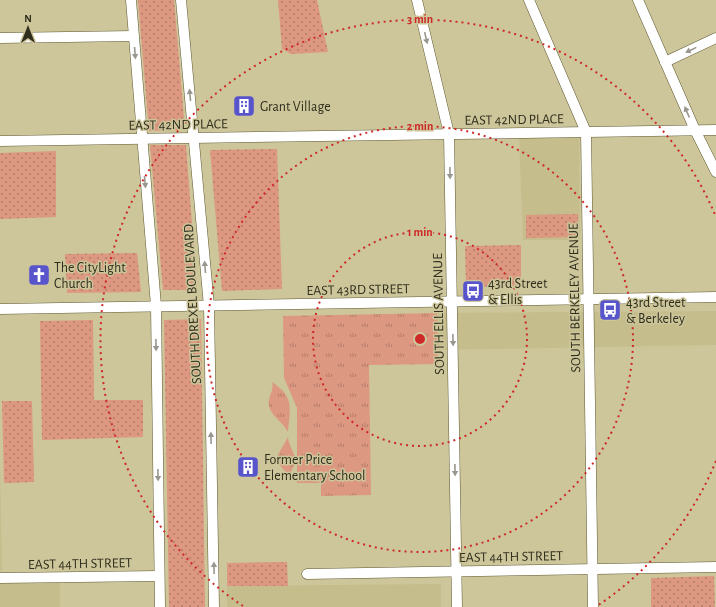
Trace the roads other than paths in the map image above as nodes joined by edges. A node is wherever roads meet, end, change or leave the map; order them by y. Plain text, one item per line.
1 (131, 0) edge
2 (181, 0) edge
3 (417, 0) edge
4 (529, 0) edge
5 (638, 0) edge
6 (134, 36) junction
7 (0, 38) edge
8 (716, 38) edge
9 (665, 62) junction
10 (695, 130) junction
11 (716, 130) edge
12 (586, 132) junction
13 (449, 134) junction
14 (141, 138) junction
15 (194, 138) junction
16 (0, 141) edge
17 (716, 172) edge
18 (716, 296) edge
19 (588, 299) junction
20 (452, 301) junction
21 (156, 306) junction
22 (209, 306) junction
23 (0, 309) edge
24 (716, 567) edge
25 (592, 569) junction
26 (457, 571) junction
27 (307, 574) dead end
28 (159, 576) junction
29 (0, 578) edge
30 (160, 607) edge
31 (214, 607) edge
32 (457, 607) edge
33 (593, 607) edge

1 - 6 street
15 -> 2 street, SOUTH DREXEL BOULEVARD
3 -> 13 street, SOUTH ELLIS AVENUE
4 - 12 street, SOUTH BERKELEY AVENUE
5 - 9 street
6 - 7 street
6 -> 14 street
8 -> 9 street
10 -> 9 street
10 - 11 street, EAST 42ND PLACE
10 - 12 street, EAST 42ND PLACE
10 - 17 street
12 - 13 street, EAST 42ND PLACE
12 - 19 street, SOUTH BERKELEY AVENUE
13 - 15 street, EAST 42ND PLACE
13 -> 20 street, SOUTH ELLIS AVENUE
14 - 15 street, EAST 42ND PLACE
14 - 16 street, EAST 42ND PLACE
14 -> 21 street
22 -> 15 street, SOUTH DREXEL BOULEVARD
18 - 19 street, EAST 43RD STREET
19 - 20 street, EAST 43RD STREET
19 - 25 street, SOUTH BERKELEY AVENUE
20 - 22 street, EAST 43RD STREET
20 -> 26 street, SOUTH ELLIS AVENUE
21 - 22 street, EAST 43RD STREET
21 - 23 street, EAST 43RD STREET
21 -> 28 street
31 -> 22 street, SOUTH DREXEL BOULEVARD
24 - 25 street, EAST 44TH STREET
25 - 26 street, EAST 44TH STREET
25 - 33 street, SOUTH BERKELEY AVENUE
26 - 27 street, EAST 44TH STREET
26 - 32 street, SOUTH ELLIS AVENUE
28 - 29 street, EAST 44TH STREET
28 - 30 street

